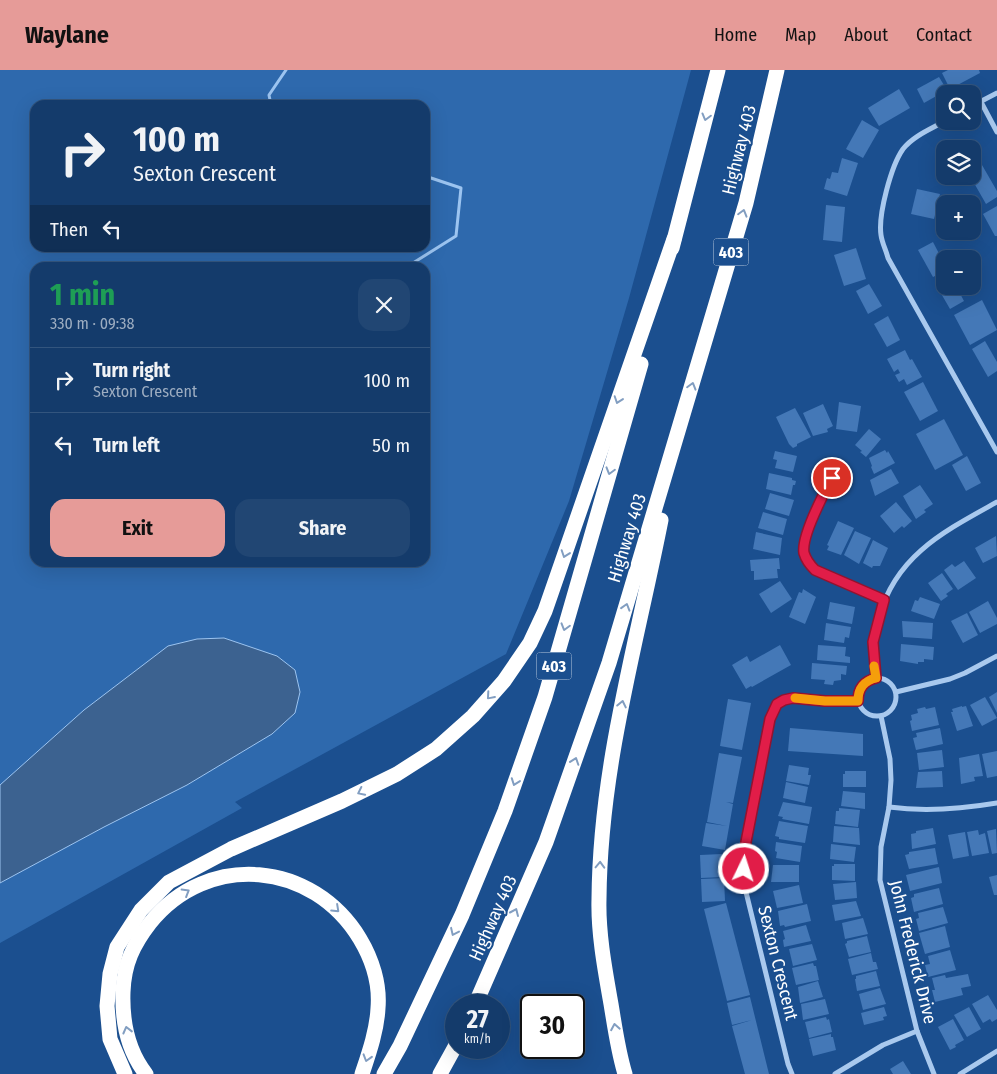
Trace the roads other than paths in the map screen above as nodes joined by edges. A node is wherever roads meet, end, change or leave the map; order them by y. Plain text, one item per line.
1 (718, 70) edge
2 (777, 70) edge
3 (997, 93) edge
4 (981, 102) joint
5 (936, 126) edge
6 (997, 132) edge
7 (674, 239) junction
8 (678, 432) junction
9 (997, 452) edge
10 (832, 478) dead end
11 (997, 502) edge
12 (884, 600) junction
13 (997, 656) edge
14 (876, 678) junction
15 (896, 692) junction
16 (858, 701) junction
17 (881, 716) junction
18 (997, 803) edge
19 (889, 807) junction
20 (480, 994) edge
21 (917, 1031) junction
22 (997, 1052) edge
23 (448, 1059) edge
24 (125, 1074) edge
25 (146, 1074) edge
26 (362, 1074) edge
27 (384, 1074) edge
28 (440, 1074) edge
29 (626, 1074) edge
30 (792, 1074) edge
31 (835, 1074) edge
32 (934, 1074) edge
33 (960, 1074) edge

1 -> 7 highway, 403
8 -> 2 highway, Highway 403 / 403
3 - 4 street
4 - 6 street
5 - 9 street
7 -> 24 highway
7 -> 27 highway, Highway 403 / 403
20 -> 8 highway, Highway 403 / 403
29 -> 8 highway
10 - 12 street
11 - 12 street
12 - 14 street
13 - 15 street
14 - 15 street
14 - 16 street
15 - 17 street
16 - 17 street
16 - 30 street, Sexton Crescent
17 - 19 street, John Frederick Drive
18 - 19 street
19 - 21 street, John Frederick Drive
21 - 31 street
21 - 32 street, John Frederick Drive
22 - 33 street
23 - 28 highway
25 -> 26 highway

